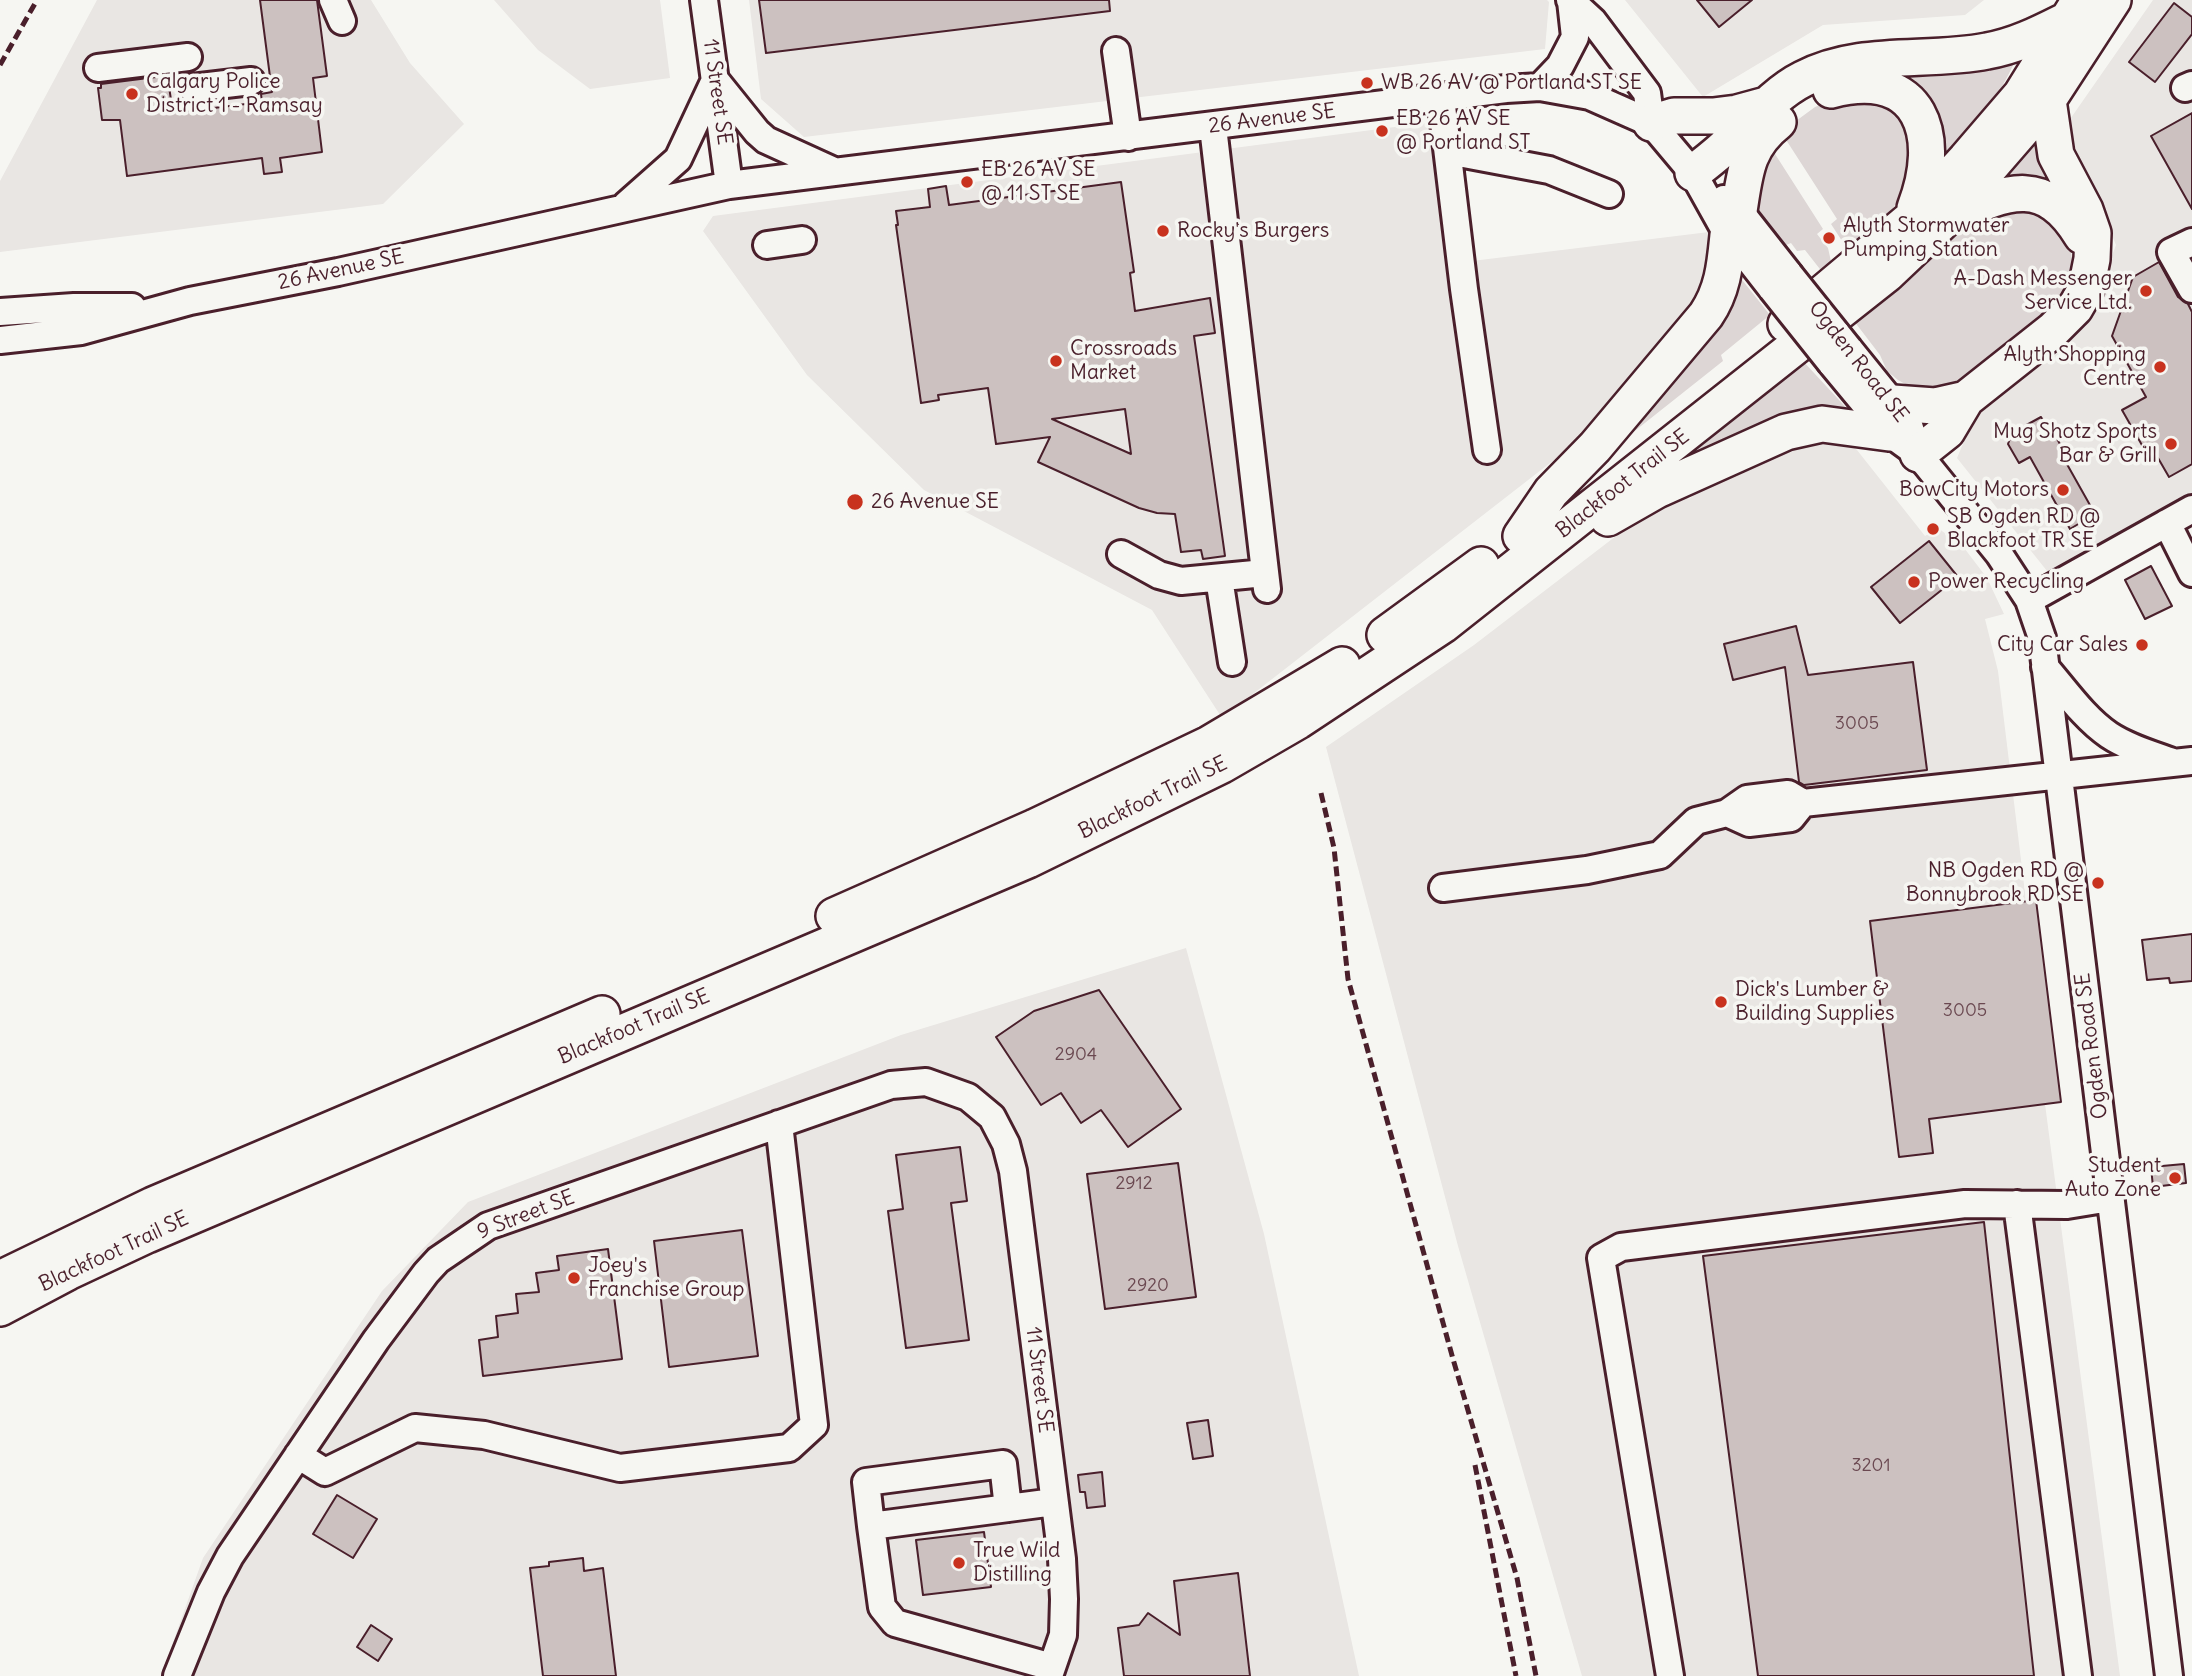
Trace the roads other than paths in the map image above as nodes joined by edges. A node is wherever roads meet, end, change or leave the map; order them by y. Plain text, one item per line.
1 (704, 0) edge
2 (2113, 0) edge
3 (1571, 1) edge
4 (2074, 10) edge
5 (1116, 51) dead end
6 (188, 57) dead end
7 (98, 68) dead end
8 (715, 80) junction
9 (251, 81) dead end
10 (1540, 87) junction
11 (192, 88) dead end
12 (1441, 98) junction
13 (2048, 100) junction
14 (1770, 104) junction
15 (1651, 122) junction
16 (1213, 127) junction
17 (1128, 136) junction
18 (1448, 151) junction
19 (834, 171) junction
20 (1693, 173) junction
21 (729, 185) junction
22 (1609, 194) dead end
23 (625, 206) junction
24 (1927, 219) junction
25 (1734, 223) junction
26 (802, 240) dead end
27 (2192, 242) edge
28 (767, 245) dead end
29 (2092, 259) junction
30 (1781, 281) joint
31 (2192, 289) edge
32 (165, 307) junction
33 (0, 312) edge
34 (0, 340) edge
35 (1966, 399) junction
36 (1891, 418) junction
37 (1487, 450) dead end
38 (1918, 454) junction
39 (2192, 509) edge
40 (2167, 523) junction
41 (1528, 544) junction
42 (1121, 554) dead end
43 (2192, 573) edge
44 (1219, 578) junction
45 (2029, 600) junction
46 (1231, 662) dead end
47 (2046, 667) junction
48 (2183, 762) edge
49 (2060, 775) junction
50 (1443, 888) dead end
51 (968, 1097) joint
52 (779, 1124) junction
53 (2110, 1198) junction
54 (2017, 1204) junction
55 (0, 1279) edge
56 (0, 1308) edge
57 (298, 1455) junction
58 (1054, 1502) junction
59 (1008, 1508) junction
60 (871, 1526) junction
61 (1050, 1671) edge
62 (177, 1676) edge
63 (1670, 1676) edge
64 (2078, 1676) edge
65 (2169, 1676) edge

1 - 8 street, 11 Street SE
2 - 13 main road, Blackfoot Trail SE
3 - 10 street
3 - 15 street
4 - 14 main road
4 - 24 main road, Blackfoot Trail SE
5 - 17 street
6 - 7 street
8 - 19 street
8 - 21 street, 11 Street SE
8 - 23 street
9 - 11 street
10 - 12 street, 26 Avenue SE
10 - 15 street, 26 Avenue SE
12 - 16 street, 26 Avenue SE
12 - 18 street
13 - 24 main road, Blackfoot Trail SE
13 - 29 main road
14 - 15 main road
14 - 20 main road
15 - 20 street, 26 Avenue SE
16 - 17 street, 26 Avenue SE
16 - 44 street
17 - 19 street, 26 Avenue SE
18 - 22 street
18 - 37 street
19 - 21 street, 26 Avenue SE
20 - 25 street, 26 Avenue SE
21 - 23 street, 26 Avenue SE
23 - 32 street, 26 Avenue SE
24 - 25 main road
24 - 29 main road
24 - 41 main road, Blackfoot Trail SE
25 - 30 street, 26 Avenue SE
25 - 41 main road
26 - 28 street
27 - 31 street
29 - 35 main road
30 - 36 street, Ogden Road SE, bridge
32 - 33 street, 26 Avenue SE
32 - 34 street, 26 Avenue SE
35 - 36 main road
35 - 38 main road
36 - 38 street, Ogden Road SE
36 - 41 main road
38 - 45 street, Ogden Road SE
39 - 40 street
40 - 43 street
40 - 45 street
41 - 55 main road, Blackfoot Trail SE
41 - 56 main road, Blackfoot Trail SE
42 - 44 street
44 - 46 street
45 - 47 street, Ogden Road SE
47 - 48 street
47 - 49 street, Ogden Road SE
48 - 49 street
49 - 50 street
49 - 53 street, Ogden Road SE
51 - 52 street, 9 Street SE
51 - 58 street, 11 Street SE
52 - 57 street, 9 Street SE
52 - 57 street
53 - 54 street
53 - 65 street, Ogden Road SE
54 - 63 street
54 - 64 street
57 - 62 street, 9 Street SE
58 - 59 street
58 - 61 street, 11 Street SE
59 - 60 street
59 - 60 street
60 - 61 street

